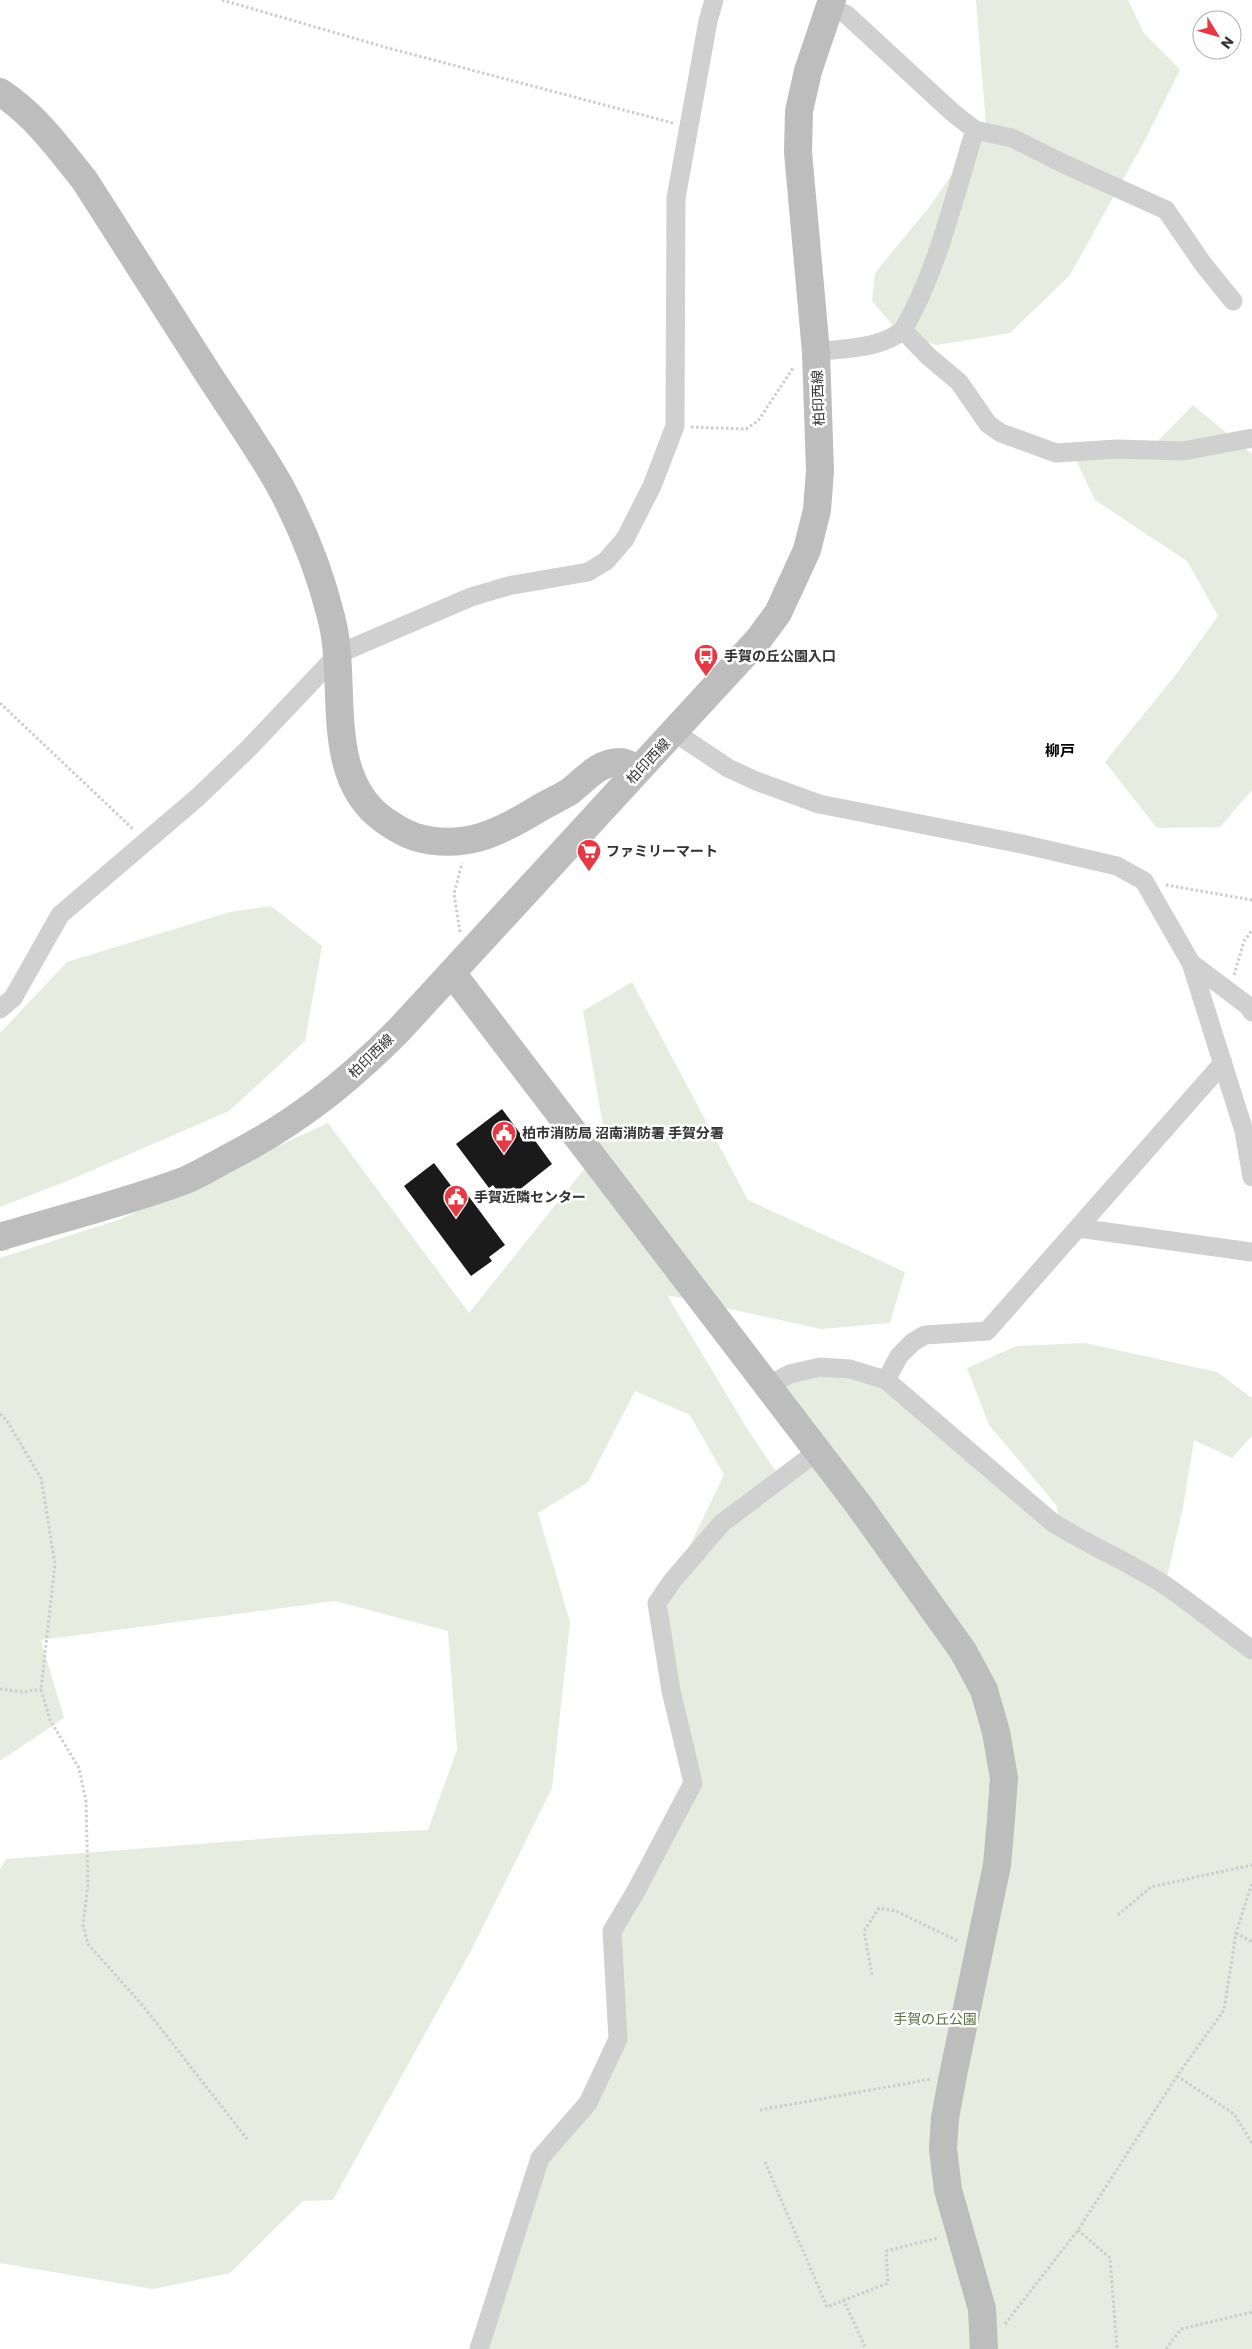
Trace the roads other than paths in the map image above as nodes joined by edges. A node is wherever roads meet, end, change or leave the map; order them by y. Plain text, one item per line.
1 (714, 0) edge
2 (831, 3) edge
3 (0, 92) edge
4 (975, 130) junction
5 (1234, 301) dead end
6 (903, 330) junction
7 (805, 358) junction
8 (1252, 438) edge
9 (338, 654) junction
10 (674, 732) junction
11 (639, 769) junction
12 (1191, 963) junction
13 (460, 965) junction
14 (0, 1009) edge
15 (1252, 1012) edge
16 (1224, 1063) junction
17 (1252, 1177) edge
18 (1078, 1228) junction
19 (0, 1237) edge
20 (1252, 1252) edge
21 (886, 1380) junction
22 (768, 1385) junction
23 (818, 1451) junction
24 (1252, 1650) edge
25 (479, 2349) edge
26 (984, 2349) edge

1 - 9 street
2 - 4 street
2 - 7 street, 柏印西線
3 - 9 street
4 - 5 street
4 - 6 street
6 - 7 street
6 - 8 street
7 - 10 street, 柏印西線
9 - 11 street
9 - 14 street
10 - 11 street, 柏印西線
10 - 12 street
11 - 13 street, 柏印西線
12 - 15 street
12 - 16 street
13 - 19 street, 柏印西線
13 - 22 street
16 - 17 street
16 - 18 street
18 - 20 street
18 - 21 street
21 - 22 street
21 - 24 street
22 - 23 street
23 - 25 street
23 - 26 street

